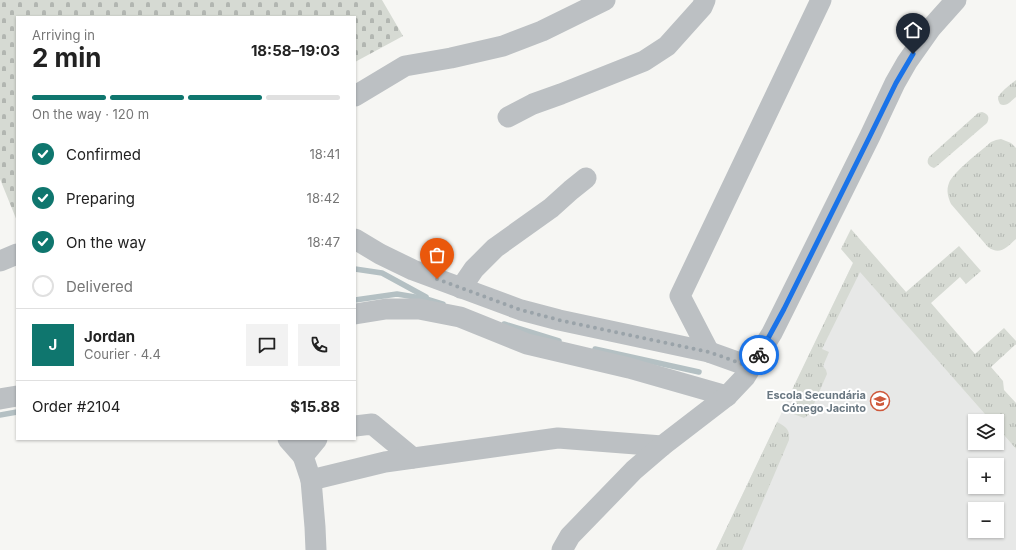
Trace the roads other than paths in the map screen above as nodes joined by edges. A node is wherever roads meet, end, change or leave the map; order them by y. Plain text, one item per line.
1 (605, 0) edge
2 (705, 0) edge
3 (821, 0) edge
4 (956, 0) edge
5 (356, 95) edge
6 (508, 117) dead end
7 (586, 178) dead end
8 (356, 241) edge
9 (16, 254) edge
10 (0, 261) edge
11 (461, 288) junction
12 (356, 314) edge
13 (709, 352) junction
14 (751, 367) junction
15 (16, 396) edge
16 (727, 396) junction
17 (0, 399) edge
18 (356, 426) edge
19 (289, 440) edge
20 (316, 440) edge
21 (662, 446) junction
22 (303, 456) junction
23 (413, 458) junction
24 (311, 480) junction
25 (316, 550) edge
26 (562, 550) edge

1 - 5 street
2 - 6 street
3 - 13 street
4 - 14 street
7 - 11 street
8 - 11 street
9 - 10 street
11 - 13 street
12 - 16 street
13 - 14 street
14 - 16 street
15 - 17 street
16 - 21 street
18 - 23 street
19 - 22 street
20 - 22 street
21 - 23 street
21 - 26 street
22 - 24 street
23 - 24 street
24 - 25 street

